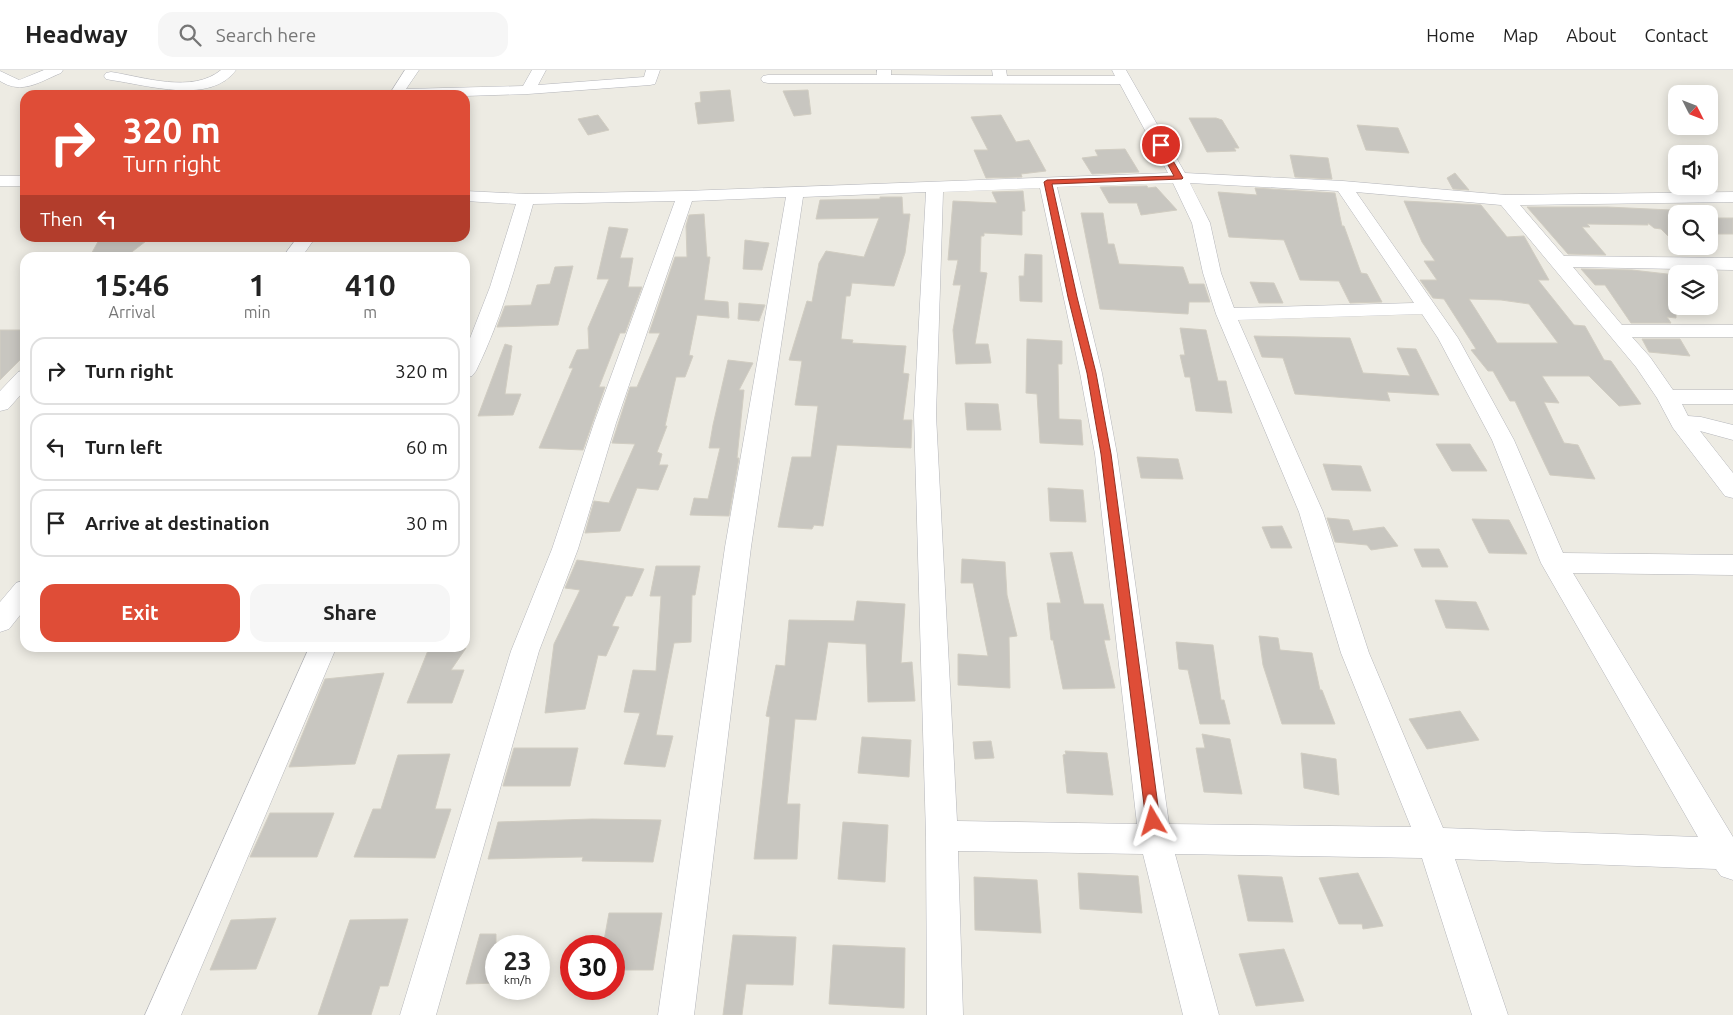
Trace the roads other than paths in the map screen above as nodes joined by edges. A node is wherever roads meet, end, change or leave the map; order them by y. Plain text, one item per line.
1 (56, 70) edge
2 (229, 70) edge
3 (412, 70) edge
4 (538, 70) edge
5 (653, 70) edge
6 (884, 75) edge
7 (1000, 75) edge
8 (1121, 75) edge
9 (0, 76) edge
10 (111, 76) dead end
11 (768, 79) dead end
12 (404, 90) edge
13 (528, 90) junction
14 (470, 92) edge
15 (1179, 178) junction
16 (0, 181) edge
17 (20, 181) edge
18 (1047, 182) junction
19 (936, 186) junction
20 (1343, 186) junction
21 (795, 192) junction
22 (470, 196) edge
23 (685, 196) junction
24 (1733, 196) edge
25 (526, 199) junction
26 (1506, 200) junction
27 (1559, 261) junction
28 (1733, 264) edge
29 (1428, 308) junction
30 (1226, 314) junction
31 (1617, 331) junction
32 (1733, 331) edge
33 (470, 363) edge
34 (20, 382) edge
35 (1667, 397) junction
36 (1733, 397) edge
37 (0, 404) edge
38 (1681, 423) junction
39 (1733, 433) edge
40 (1733, 490) edge
41 (1554, 562) junction
42 (1733, 565) edge
43 (20, 596) edge
44 (0, 621) edge
45 (320, 652) edge
46 (942, 836) junction
47 (1155, 840) junction
48 (1433, 842) junction
49 (1731, 858) edge
50 (163, 1015) edge
51 (418, 1015) edge
52 (676, 1015) edge
53 (945, 1015) edge
54 (1201, 1015) edge
55 (1490, 1015) edge

1 - 9 street
2 - 10 street
3 - 12 street
4 - 13 street
5 - 13 street
6 - 7 street
6 - 11 street
7 - 8 street
8 - 15 street
13 - 14 street
15 - 18 street
15 - 20 street
15 - 30 street
16 - 17 street
18 - 19 street
18 - 47 street
19 - 21 street
19 - 46 street
20 - 26 street
20 - 29 street
21 - 23 street
21 - 52 street
22 - 25 street
23 - 25 street
23 - 51 street
24 - 26 street
25 - 33 street
26 - 27 street
27 - 28 street
27 - 31 street
29 - 30 street
29 - 41 street
30 - 48 street
31 - 32 street
31 - 35 street
34 - 37 street
35 - 36 street
35 - 38 street
38 - 39 street
38 - 40 street
41 - 42 street
41 - 49 street
43 - 44 street
45 - 50 street
46 - 47 street
46 - 53 street
47 - 48 street
47 - 54 street
48 - 49 street
48 - 55 street

